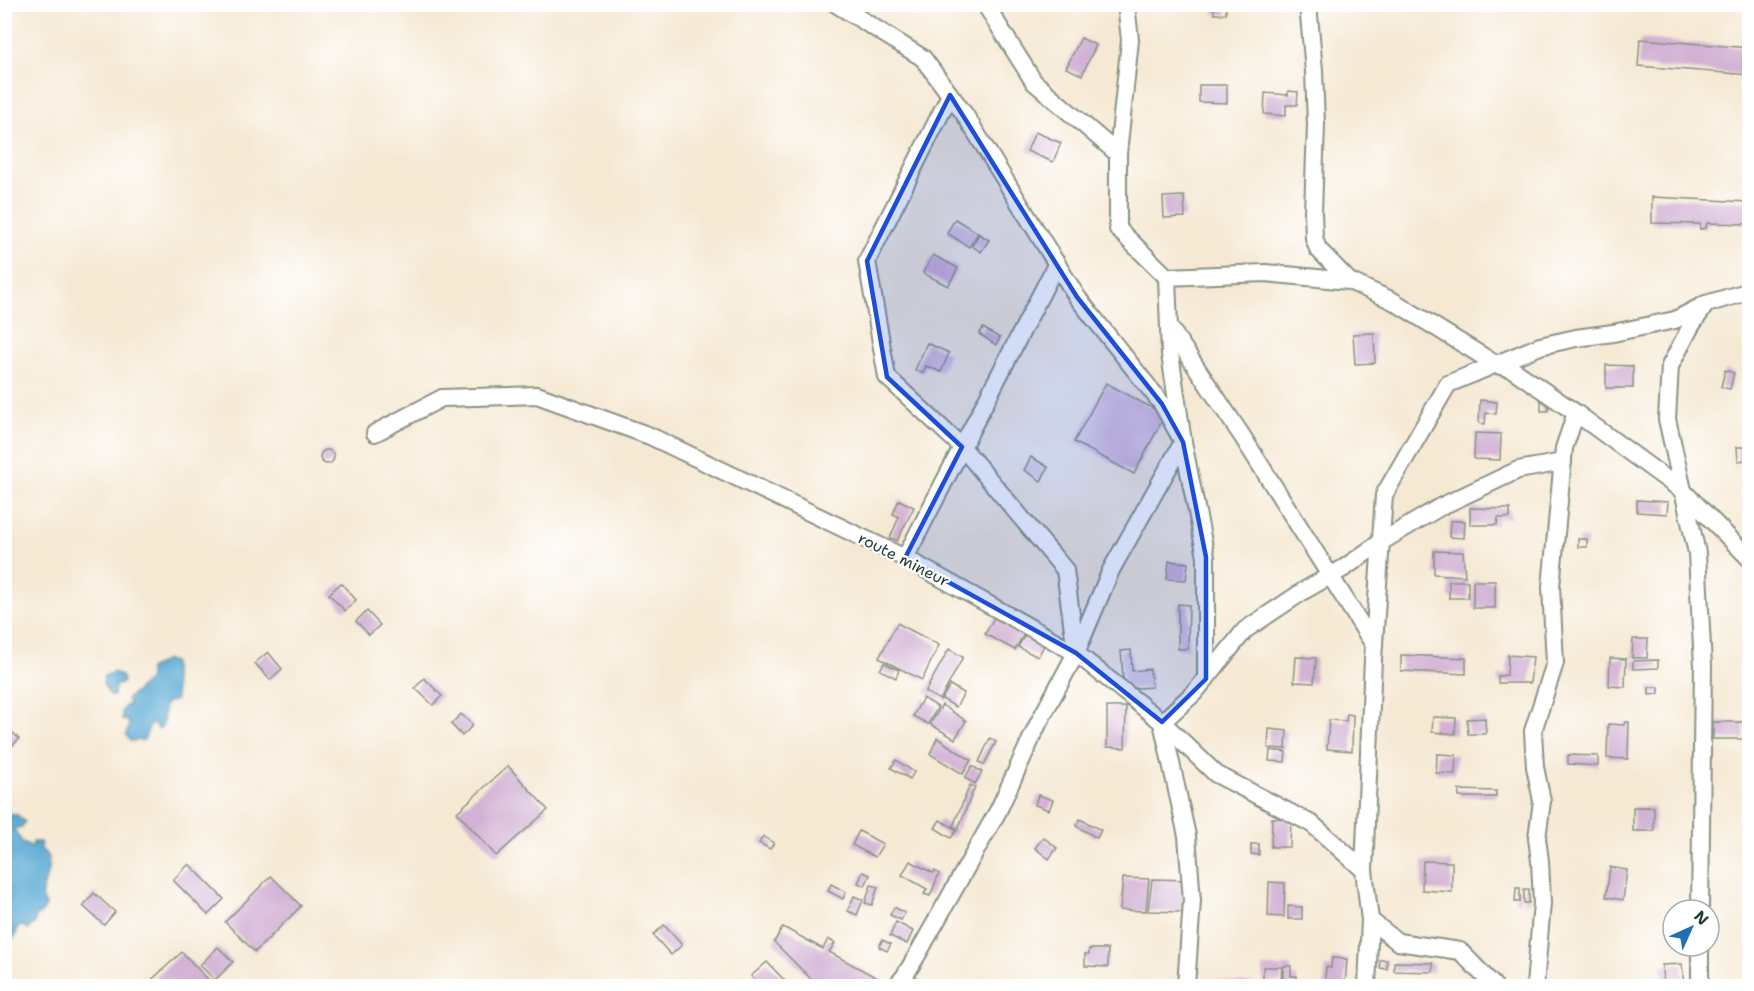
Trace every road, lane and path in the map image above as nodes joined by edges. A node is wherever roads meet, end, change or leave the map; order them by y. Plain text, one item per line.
1 (836, 4) edge
2 (985, 4) edge
3 (1126, 4) edge
4 (1308, 4) edge
5 (950, 95) junction
6 (1118, 154) junction
7 (1057, 264) junction
8 (1167, 277) junction
9 (1350, 281) junction
10 (1749, 291) edge
11 (1706, 304) junction
12 (1169, 328) junction
13 (1497, 365) junction
14 (1576, 412) junction
15 (375, 433) dead end
16 (1183, 442) junction
17 (962, 447) junction
18 (1563, 462) junction
19 (1684, 492) junction
20 (1381, 542) junction
21 (905, 558) junction
22 (1749, 559) edge
23 (1330, 576) junction
24 (1374, 645) junction
25 (1076, 653) junction
26 (1206, 679) junction
27 (1162, 722) junction
28 (1364, 870) junction
29 (1701, 898) edge
30 (1370, 920) junction
31 (1700, 958) edge
32 (896, 987) edge
33 (1186, 987) edge
34 (1367, 987) edge
35 (1494, 987) edge
36 (1535, 987) edge
37 (1700, 987) edge

1 - 5 street
2 - 6 street
3 - 6 street
4 - 9 street
5 - 7 street
5 - 17 street
6 - 8 street
7 - 16 street
7 - 17 street
8 - 9 street
8 - 12 street
9 - 13 street
10 - 11 street
11 - 13 street
11 - 19 street
12 - 16 street
12 - 23 street
13 - 14 street
13 - 20 street
14 - 18 street
14 - 19 street
15 - 21 street, route mineur
16 - 25 street
16 - 26 street
17 - 21 street
17 - 25 street
18 - 20 street
18 - 36 street
19 - 22 street
19 - 29 street
20 - 23 street
20 - 24 street
21 - 25 street, route mineur
23 - 24 street
23 - 26 street
24 - 28 street
25 - 27 street, route mineur
25 - 32 street
26 - 27 street
27 - 28 street, route mineur
27 - 33 street
28 - 30 street
30 - 34 street
30 - 35 street
31 - 37 street

